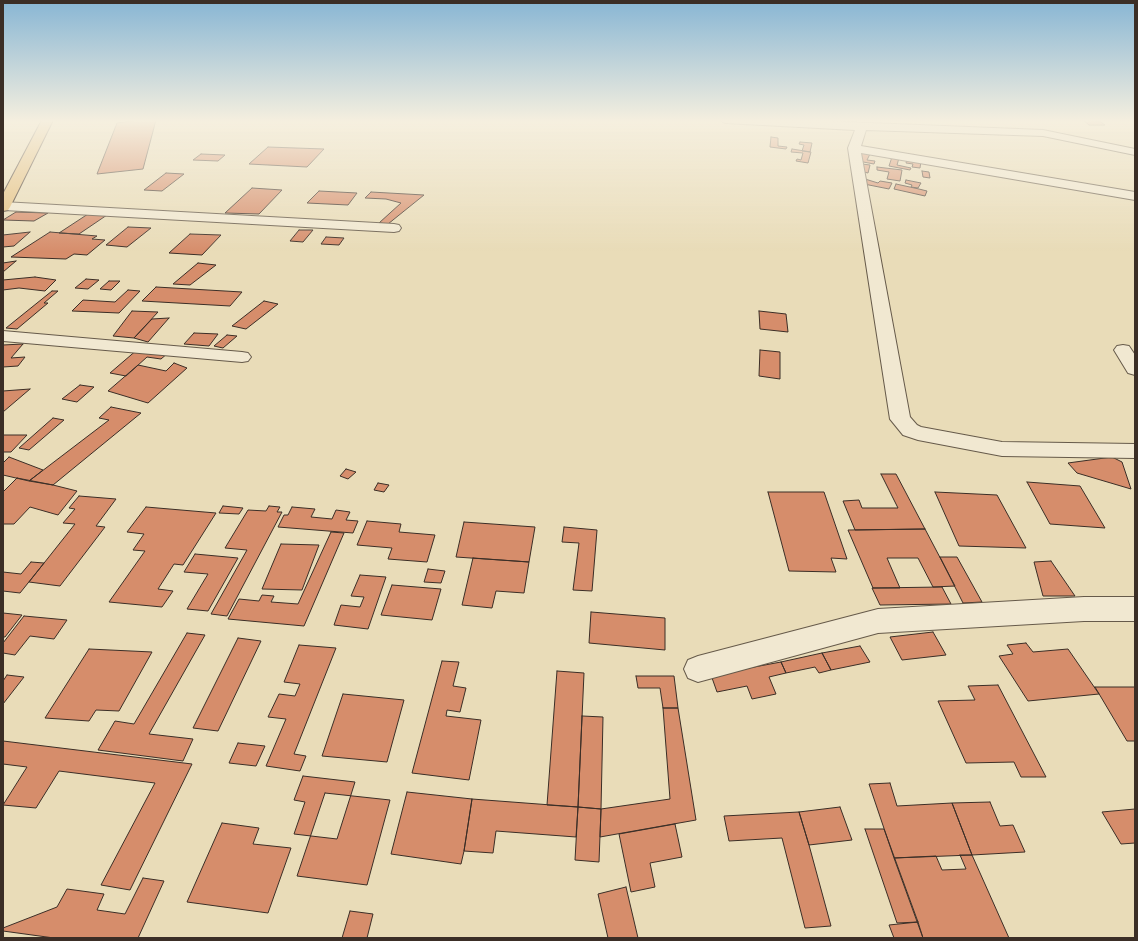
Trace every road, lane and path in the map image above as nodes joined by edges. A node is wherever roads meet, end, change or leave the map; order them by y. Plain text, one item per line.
1 (25, 164) edge
2 (857, 164) edge
3 (947, 164) edge
4 (1135, 196) edge
5 (5, 201) edge
6 (394, 228) dead end
7 (3, 336) edge
8 (1123, 350) dead end
9 (242, 357) dead end
10 (1135, 369) edge
11 (1135, 451) edge
12 (1135, 609) edge
13 (698, 669) dead end

1 - 5 main road
2 - 11 street
3 - 4 street
5 - 6 street
7 - 9 street
8 - 10 street
12 - 13 street

